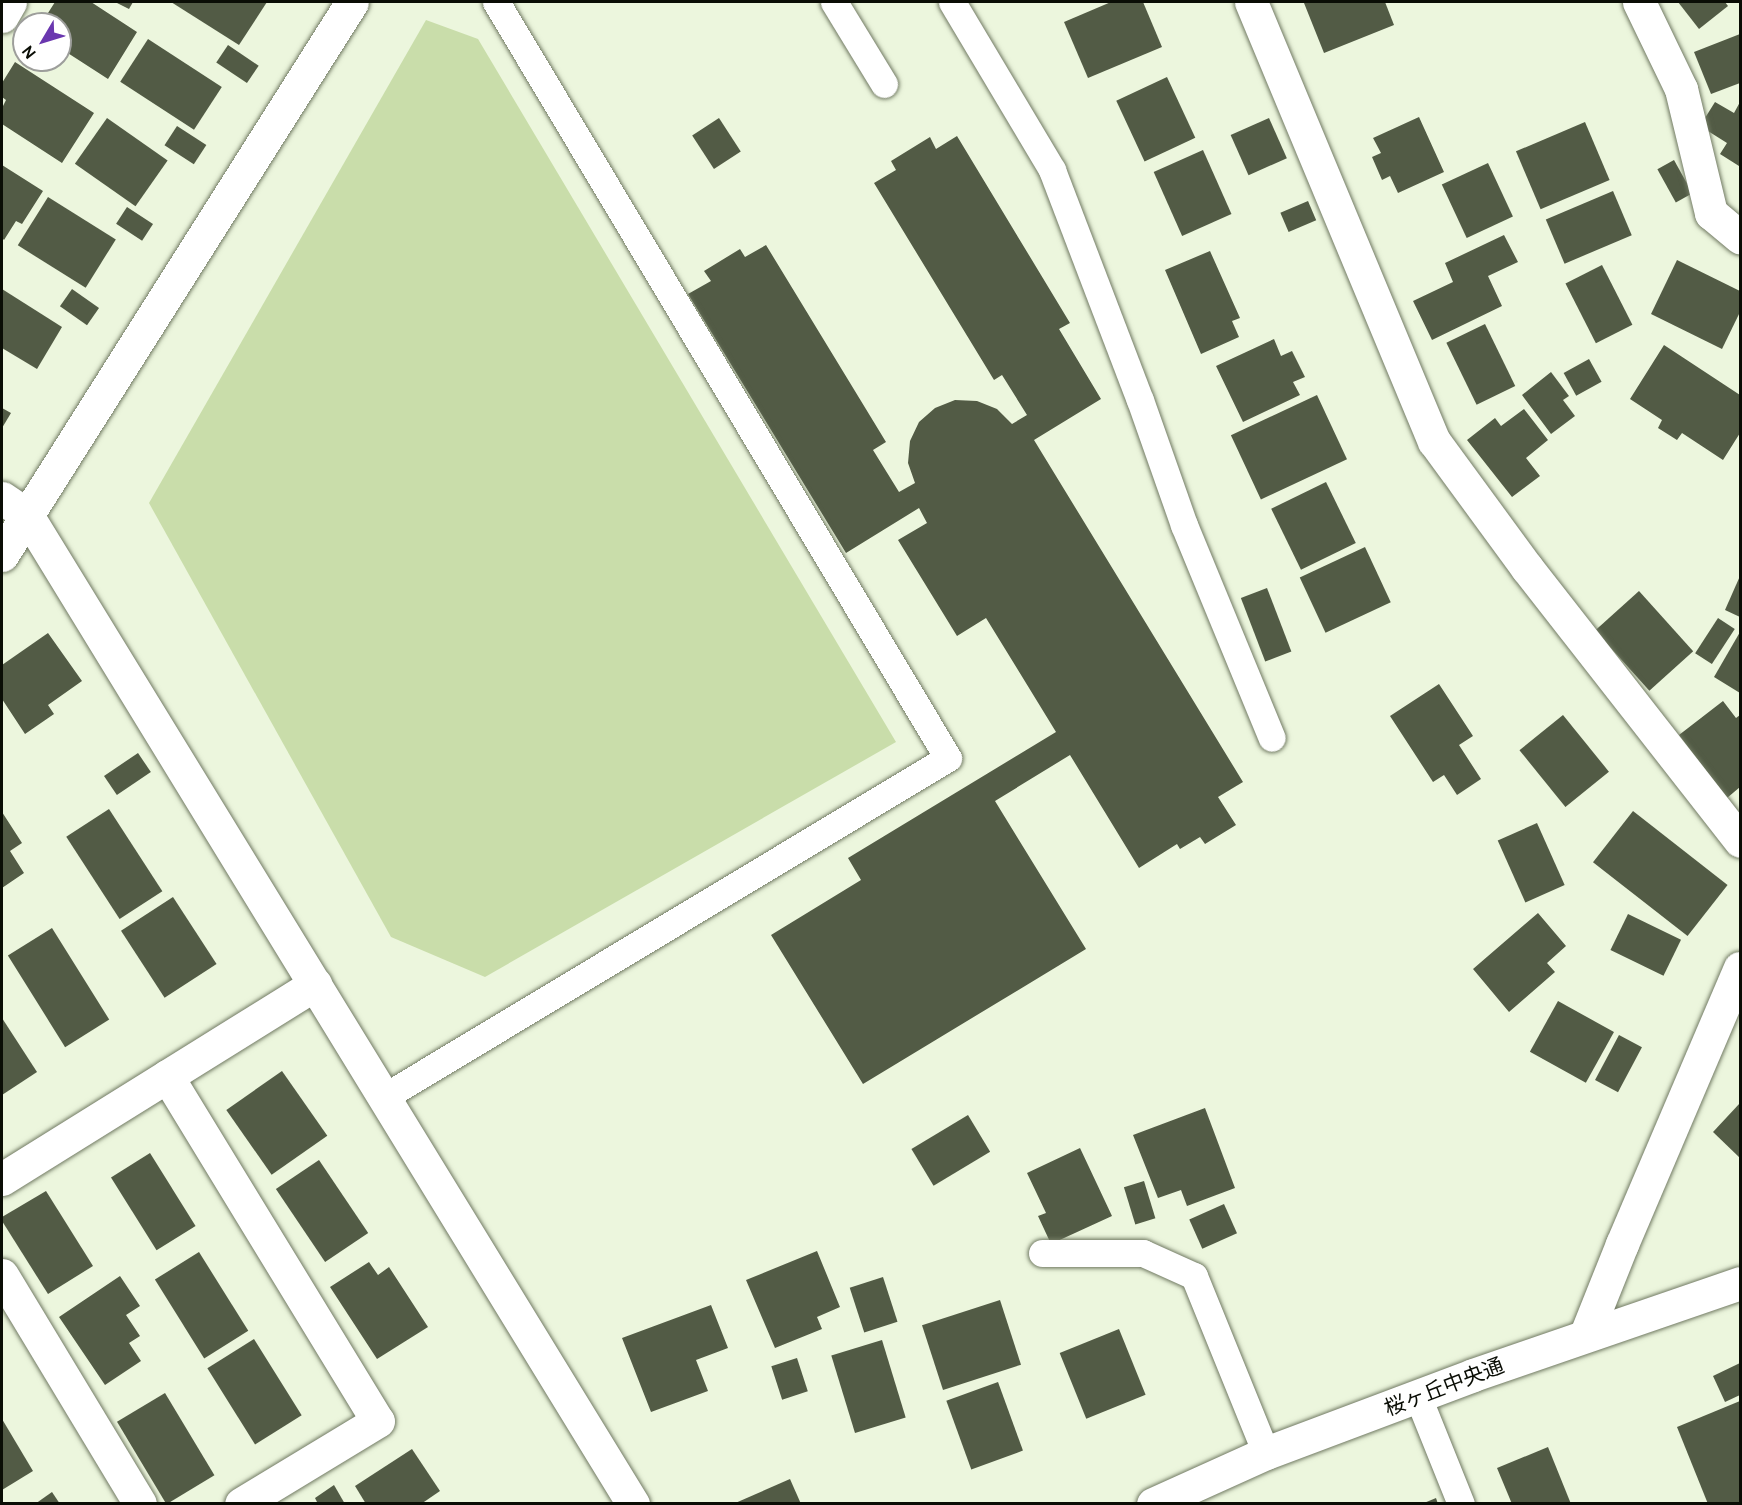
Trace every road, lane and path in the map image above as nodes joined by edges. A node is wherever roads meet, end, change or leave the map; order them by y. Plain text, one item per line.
1 (10, 2) edge
2 (352, 2) edge
3 (496, 2) edge
4 (834, 2) edge
5 (952, 2) edge
6 (1251, 2) edge
7 (1639, 2) edge
8 (2, 16) edge
9 (884, 84) dead end
10 (1740, 237) edge
11 (14, 506) edge
12 (2, 555) edge
13 (1272, 738) dead end
14 (1740, 841) edge
15 (1740, 968) edge
16 (315, 984) junction
17 (167, 1076) junction
18 (384, 1097) junction
19 (2, 1179) edge
20 (1042, 1253) dead end
21 (2, 1275) edge
22 (1740, 1283) edge
23 (1586, 1334) junction
24 (1418, 1397) junction
25 (1266, 1453) junction
26 (140, 1503) edge
27 (242, 1503) edge
28 (633, 1503) edge
29 (1153, 1503) edge
30 (1461, 1503) edge

1 - 8 street
2 - 11 street
3 - 18 lane
4 - 9 lane
5 - 13 lane
6 - 14 street
7 - 10 street
11 - 12 street
11 - 16 street
15 - 23 street
16 - 17 street
16 - 18 street
17 - 19 street
17 - 27 street
18 - 28 street
20 - 25 lane
21 - 26 street
22 - 23 street, 桜ヶ丘中央通
23 - 24 street, 桜ヶ丘中央通
24 - 25 street, 桜ヶ丘中央通
24 - 30 lane
25 - 29 street, 桜ヶ丘中央通

